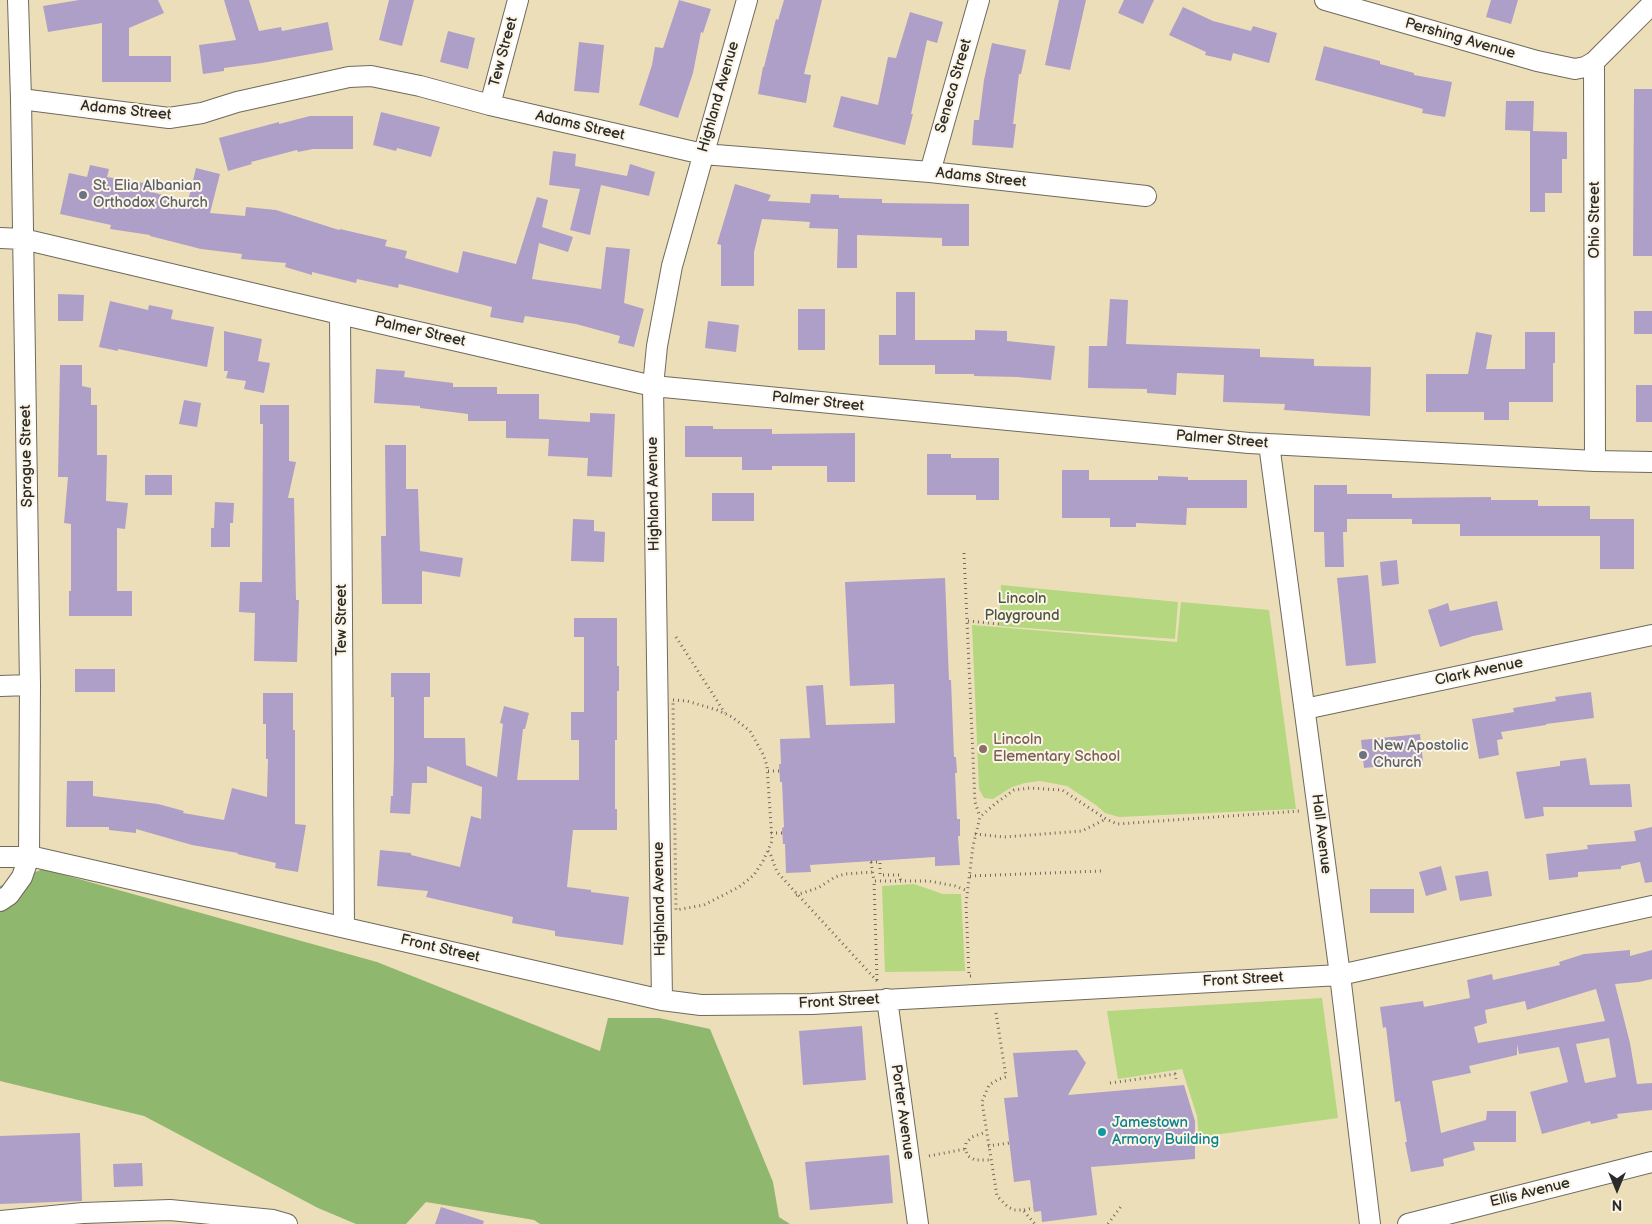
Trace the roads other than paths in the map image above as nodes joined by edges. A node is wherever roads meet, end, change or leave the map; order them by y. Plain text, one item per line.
1 (18, 0) edge
2 (518, 0) edge
3 (746, 0) edge
4 (979, 0) edge
5 (1326, 0) edge
6 (1652, 4) edge
7 (1594, 62) junction
8 (21, 99) junction
9 (490, 105) junction
10 (703, 154) junction
11 (930, 172) junction
12 (1146, 196) dead end
13 (0, 238) edge
14 (23, 239) junction
15 (340, 314) junction
16 (653, 386) junction
17 (1269, 444) junction
18 (1596, 461) junction
19 (1652, 462) edge
20 (1652, 635) edge
21 (30, 685) junction
22 (0, 686) edge
23 (1305, 709) junction
24 (0, 857) edge
25 (31, 857) junction
26 (0, 902) edge
27 (1652, 906) edge
28 (344, 927) junction
29 (1340, 975) junction
30 (886, 990) junction
31 (662, 1000) junction
32 (1652, 1162) edge
33 (0, 1221) edge
34 (287, 1224) edge
35 (918, 1224) edge
36 (1370, 1224) edge
37 (1408, 1224) edge

1 - 8 street, Sprague Street
2 - 9 street, Tew Street
3 - 10 street, Highland Avenue
4 - 11 street, Seneca Street
5 - 7 street, Pershing Avenue
6 - 7 street
7 - 18 street, Ohio Street
8 - 9 street, Adams Street
8 - 14 street, Sprague Street
9 - 10 street, Adams Street
10 - 11 street, Adams Street
10 - 16 street, Highland Avenue
11 - 12 street, Adams Street
13 - 14 street, Palmer Street
14 - 15 street, Palmer Street
14 - 21 street, Sprague Street
15 - 16 street, Palmer Street
15 - 28 street, Tew Street
16 - 17 street, Palmer Street
16 - 31 street, Highland Avenue
17 - 18 street, Palmer Street
17 - 23 street, Hall Avenue
18 - 19 street, Palmer Street
20 - 23 street, Clark Avenue
21 - 22 street
21 - 25 street, Sprague Street
23 - 29 street, Hall Avenue
24 - 25 street, Front Street
25 - 26 street, Sprague Street
25 - 28 street, Front Street
27 - 29 street, Front Street
28 - 31 street, Front Street
29 - 30 street, Front Street
29 - 36 street, Hall Avenue
30 - 31 street, Front Street
30 - 35 street, Porter Avenue
32 - 37 street, Ellis Avenue
33 - 34 street

